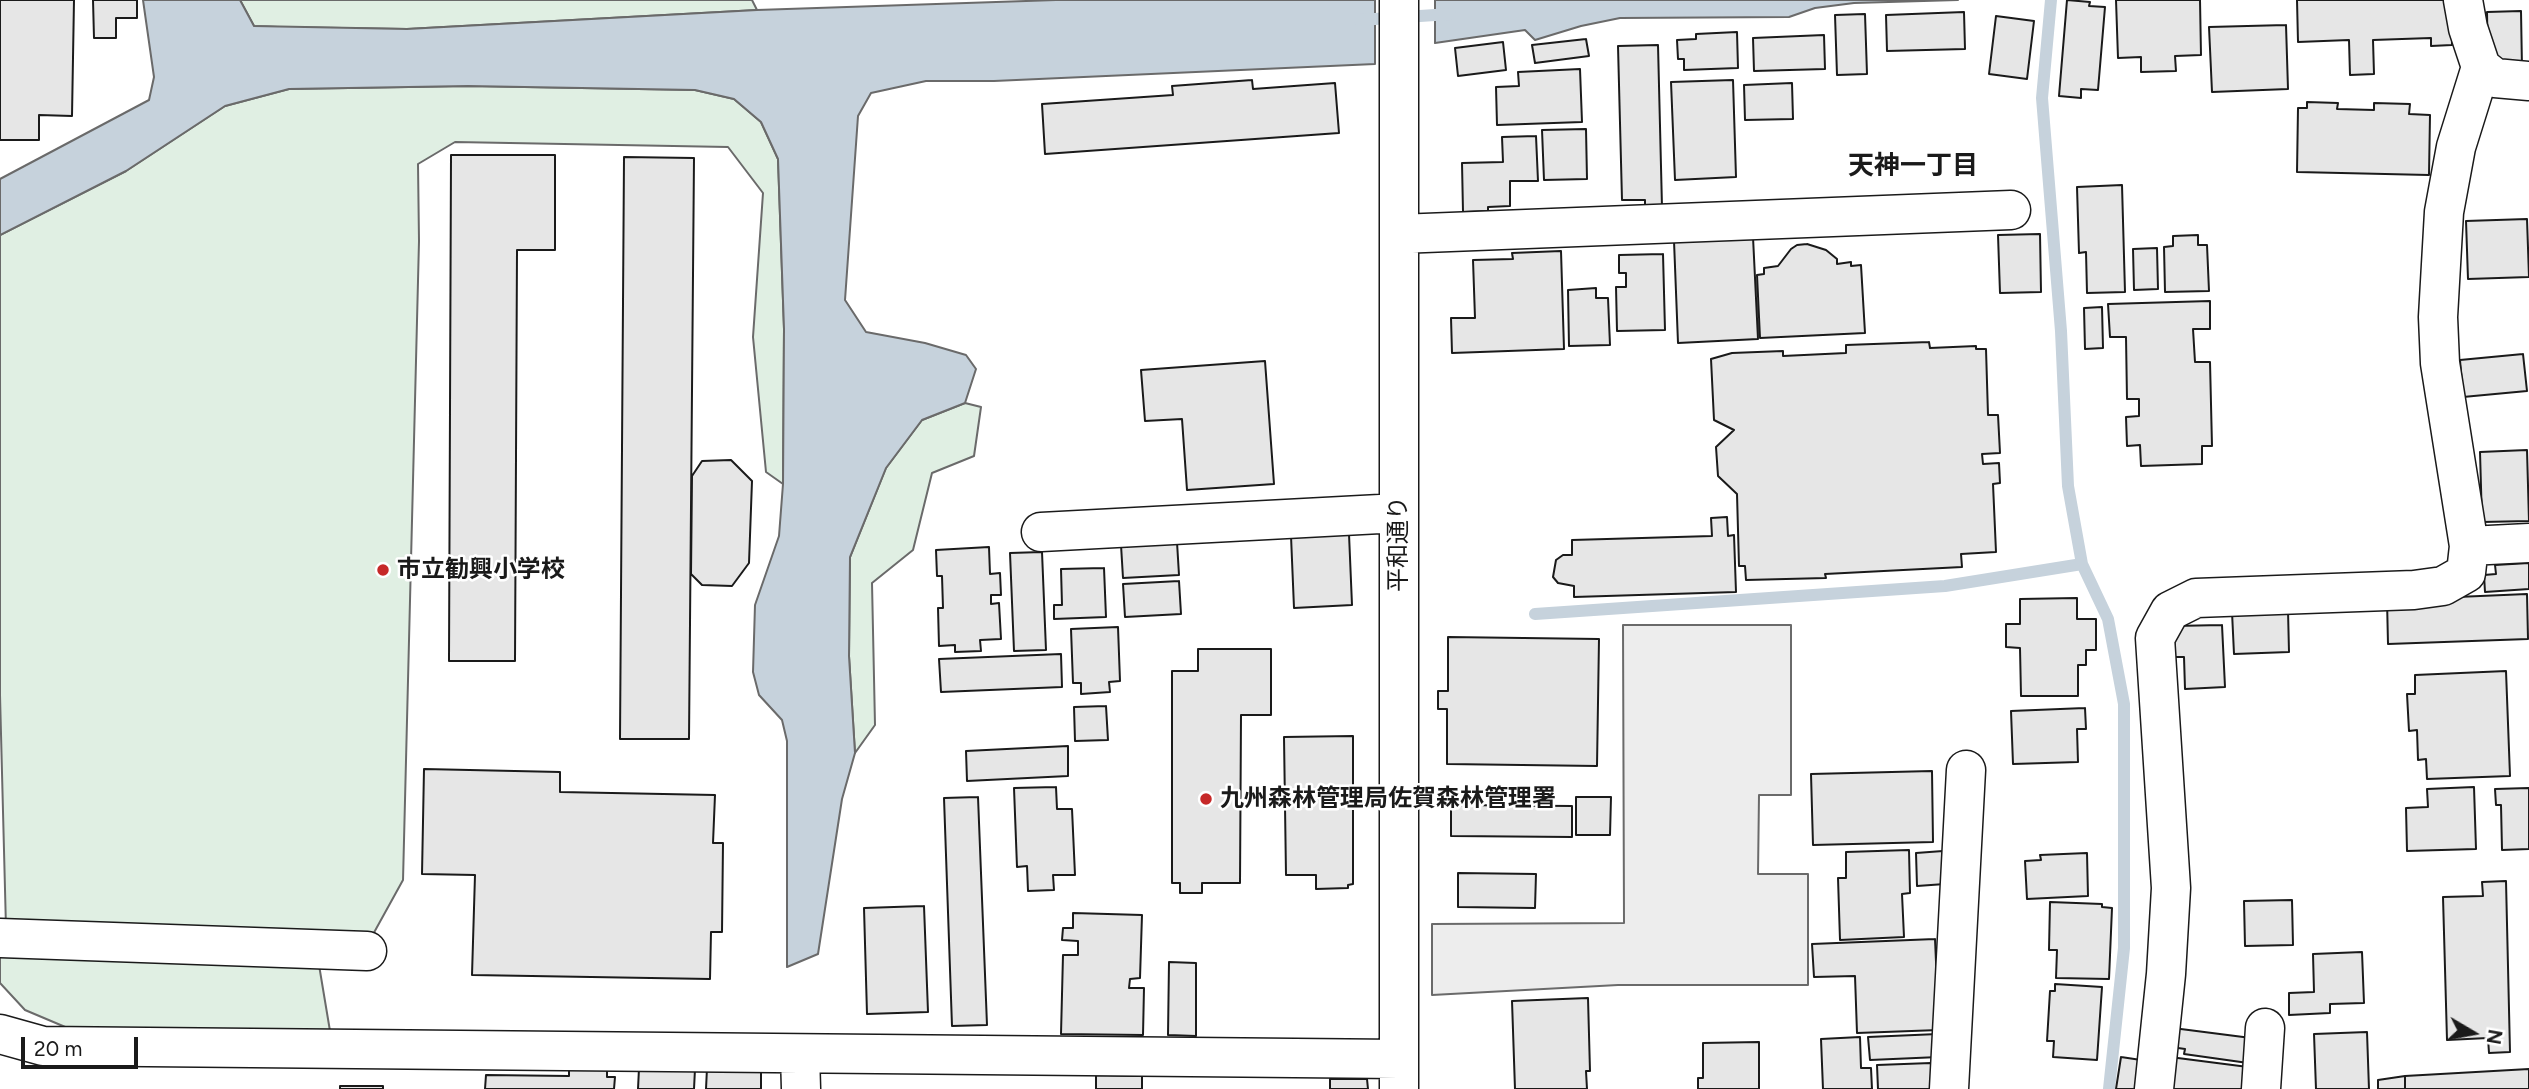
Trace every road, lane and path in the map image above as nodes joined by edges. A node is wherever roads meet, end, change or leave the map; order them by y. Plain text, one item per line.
1 (1399, 0) edge
2 (2463, 0) edge
3 (2481, 67) junction
4 (2529, 81) edge
5 (2011, 210) dead end
6 (1399, 234) junction
7 (1399, 513) junction
8 (1041, 532) dead end
9 (2529, 543) edge
10 (2469, 545) junction
11 (1966, 770) dead end
12 (0, 938) edge
13 (367, 951) dead end
14 (2265, 1028) dead end
15 (0, 1034) edge
16 (800, 1072) edge
17 (1399, 1074) edge
18 (1949, 1089) edge
19 (2154, 1089) edge
20 (2261, 1089) edge

1 - 6 street, 平和通り
2 - 3 street
3 - 4 street
3 - 10 street
5 - 6 street
6 - 7 street, 平和通り
7 - 8 street
7 - 17 street, 平和通り
9 - 10 street
10 - 19 street
11 - 18 street
12 - 13 street
14 - 20 street
15 - 16 street
16 - 17 street

